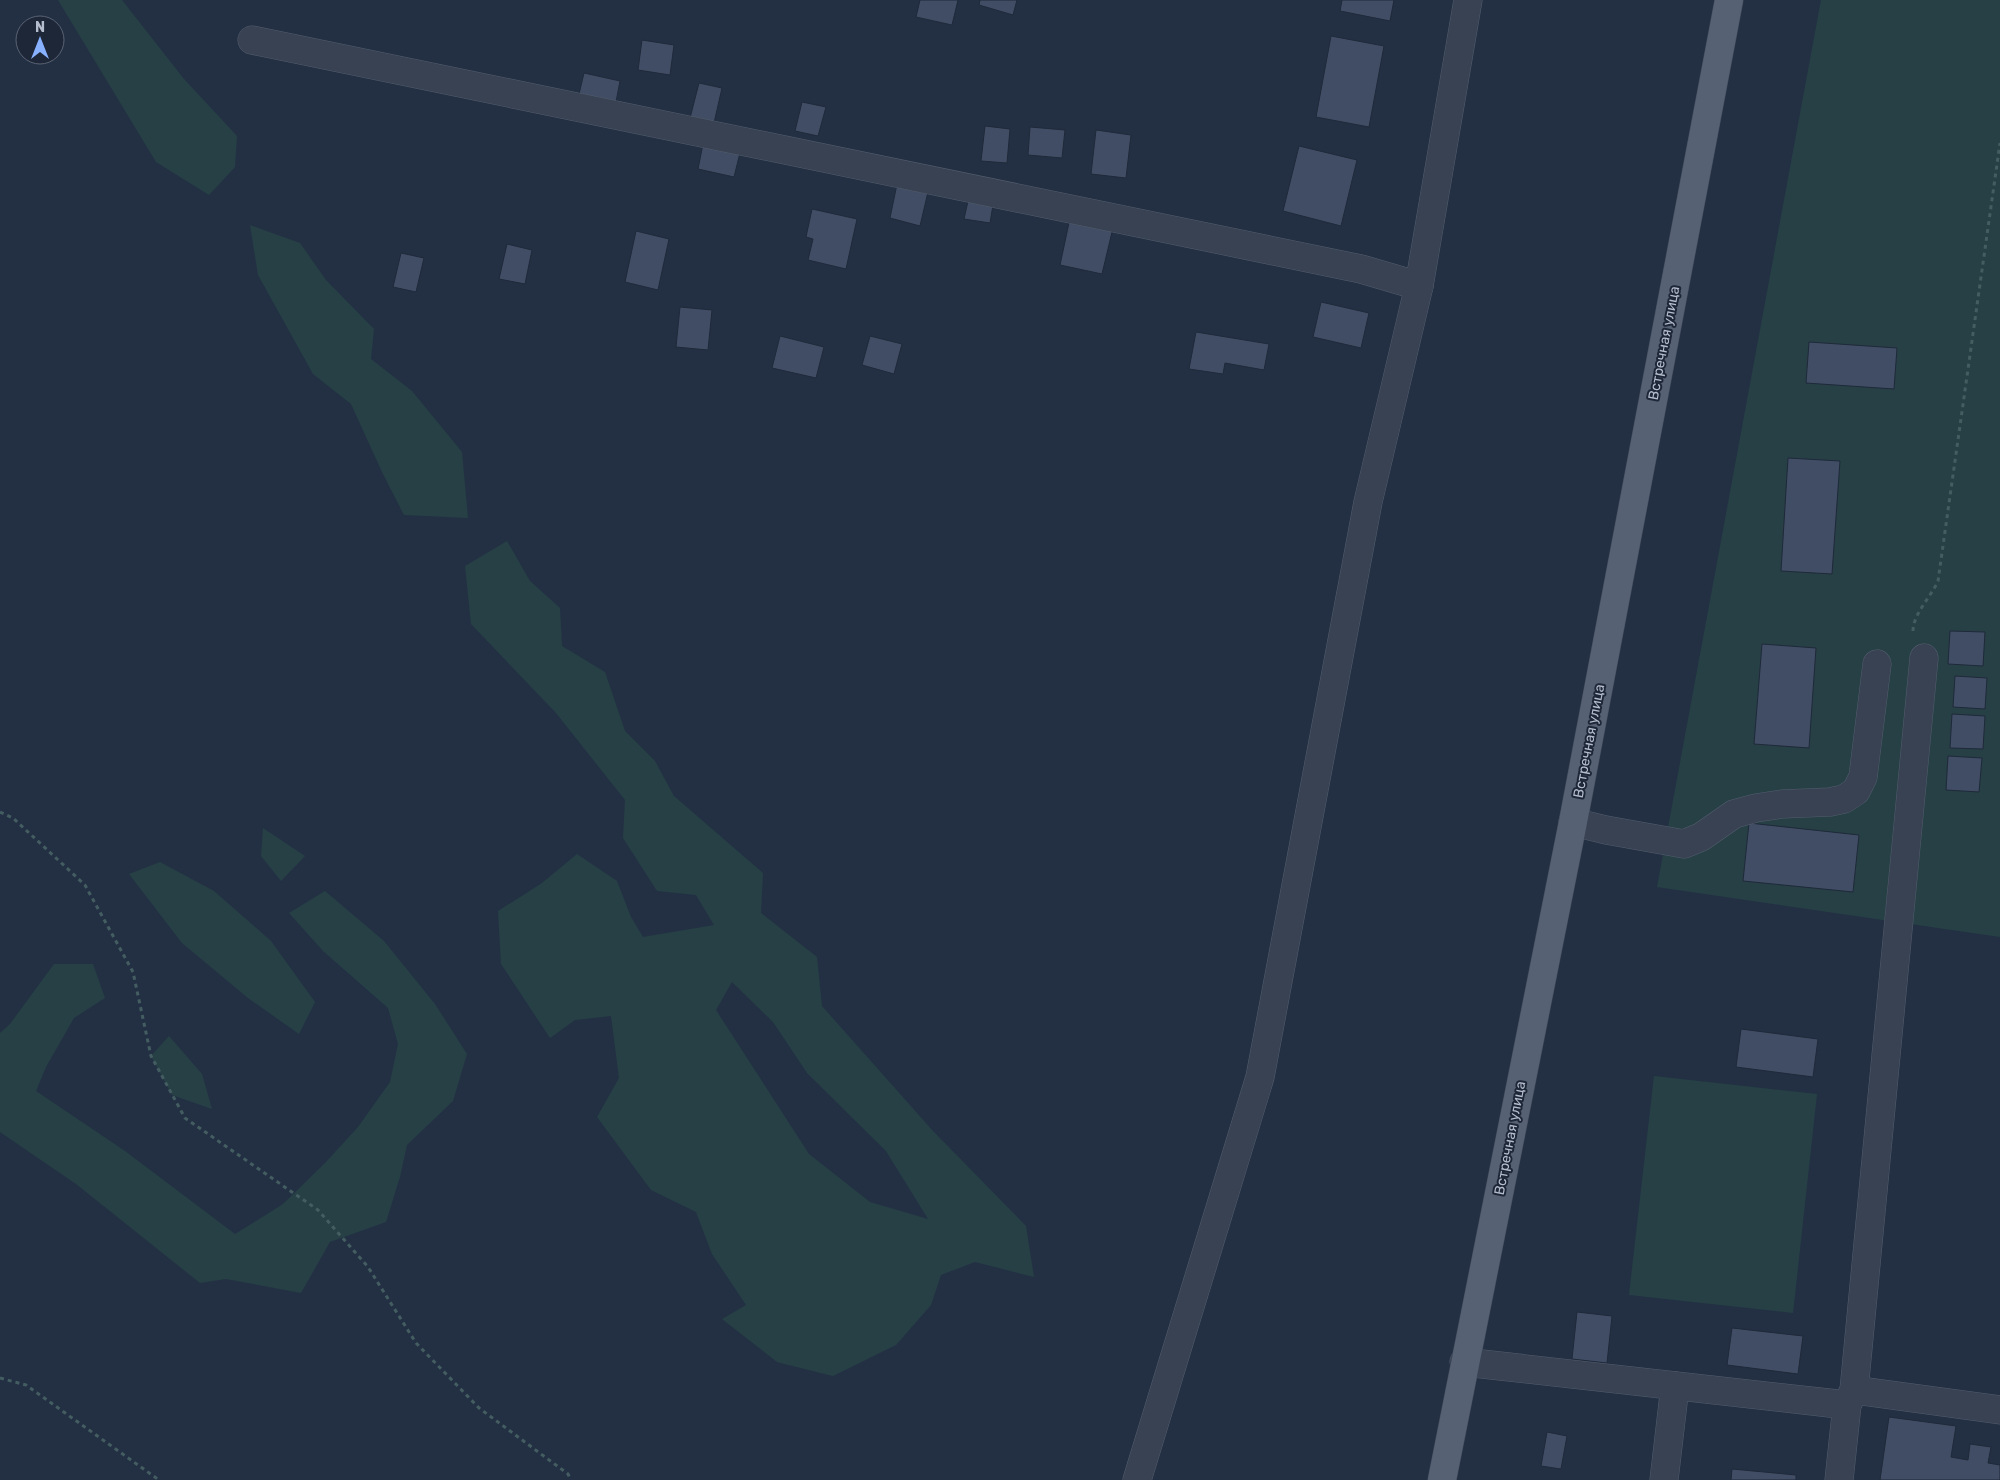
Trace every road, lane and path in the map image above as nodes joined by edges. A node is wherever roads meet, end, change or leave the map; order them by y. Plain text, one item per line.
1 (1468, 0) edge
2 (1729, 0) edge
3 (252, 40) dead end
4 (2000, 143) edge
5 (1418, 286) junction
6 (1924, 658) joint
7 (1877, 664) dead end
8 (0, 812) edge
9 (1573, 822) junction
10 (1464, 1362) junction
11 (0, 1378) edge
12 (1675, 1386) junction
13 (1850, 1398) junction
14 (2000, 1410) edge
15 (159, 1480) edge
16 (571, 1480) edge
17 (1137, 1480) edge
18 (1442, 1480) edge
19 (1664, 1480) edge
20 (1839, 1480) edge

1 - 5 street
2 - 9 main road, Встречная улица
3 - 5 street
4 - 6 path
5 - 17 street
6 - 13 street
7 - 9 street
8 - 16 path
9 - 10 main road, Встречная улица
10 - 12 street
10 - 18 main road, Встречная улица
11 - 15 path
12 - 13 street
12 - 19 street
13 - 14 street
13 - 20 street

